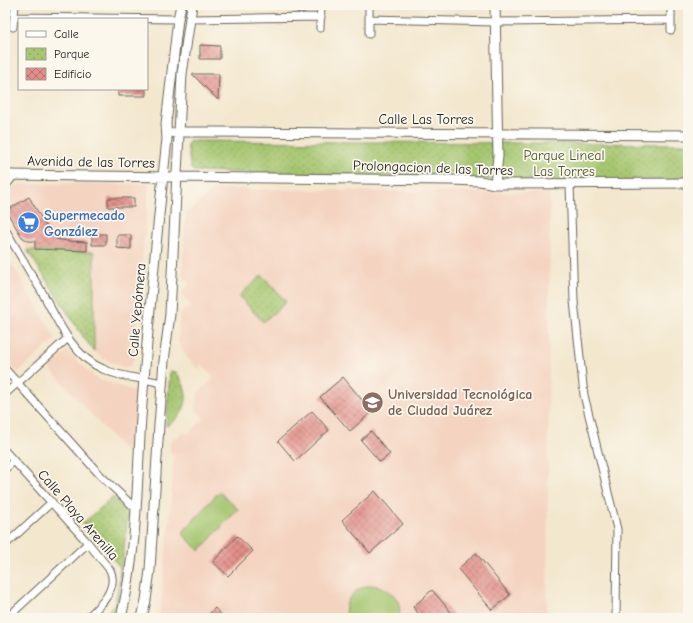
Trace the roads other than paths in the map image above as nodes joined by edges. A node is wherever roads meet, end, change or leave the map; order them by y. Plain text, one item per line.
1 (15, 5) edge
2 (181, 5) edge
3 (192, 5) edge
4 (321, 5) edge
5 (370, 5) edge
6 (496, 5) edge
7 (671, 5) edge
8 (14, 17) junction
9 (321, 17) junction
10 (96, 18) edge
11 (148, 19) edge
12 (178, 19) junction
13 (190, 19) junction
14 (369, 19) junction
15 (671, 20) junction
16 (496, 22) junction
17 (13, 27) dead end
18 (320, 28) dead end
19 (672, 30) dead end
20 (369, 34) dead end
21 (178, 132) junction
22 (497, 134) junction
23 (688, 135) edge
24 (167, 139) junction
25 (9, 175) edge
26 (163, 177) junction
27 (177, 177) junction
28 (688, 183) edge
29 (495, 184) junction
30 (570, 184) junction
31 (5, 185) edge
32 (5, 229) edge
33 (68, 338) junction
34 (5, 369) edge
35 (145, 379) junction
36 (18, 383) junction
37 (162, 383) junction
38 (5, 394) edge
39 (5, 451) edge
40 (14, 461) junction
41 (5, 469) edge
42 (52, 502) junction
43 (136, 509) junction
44 (88, 543) junction
45 (5, 545) edge
46 (7, 618) edge
47 (87, 618) edge
48 (121, 618) edge
49 (142, 618) edge
50 (616, 618) edge

1 - 8 street
2 - 12 main road, Calle Yepómera
3 - 13 main road
4 - 9 street
5 - 14 street
6 - 16 main road
7 - 15 street
8 - 10 street
8 - 17 street
9 - 13 street
9 - 18 street
11 - 12 street
12 - 24 main road, Calle Yepómera
13 - 21 main road
14 - 16 street
14 - 20 street
15 - 16 street
15 - 19 street
16 - 22 main road
21 - 22 main road, Calle Las Torres
21 - 24 main road
21 - 27 main road
22 - 23 main road, Calle Las Torres
22 - 29 main road
24 - 26 main road, Calle Yepómera
25 - 26 main road, Avenida de las Torres
25 - 31 main road
26 - 27 main road, Avenida de las Torres
26 - 35 main road, Calle Yepómera
27 - 29 main road, Prolongacion de las Torres
27 - 37 main road
28 - 30 main road, Prolongacion de las Torres
29 - 30 main road, Prolongacion de las Torres
30 - 50 street
32 - 33 street
33 - 35 street
33 - 36 street
34 - 36 street
35 - 37 street
35 - 43 main road, Calle Yepómera
36 - 38 street
36 - 43 street
37 - 49 main road
39 - 40 street, Calle Playa Arenilla
40 - 41 street
40 - 42 street, Calle Playa Arenilla
42 - 44 street, Calle Playa Arenilla
42 - 45 street
43 - 48 main road, Calle Yepómera
44 - 46 street
44 - 47 street, Calle Playa Arenilla

